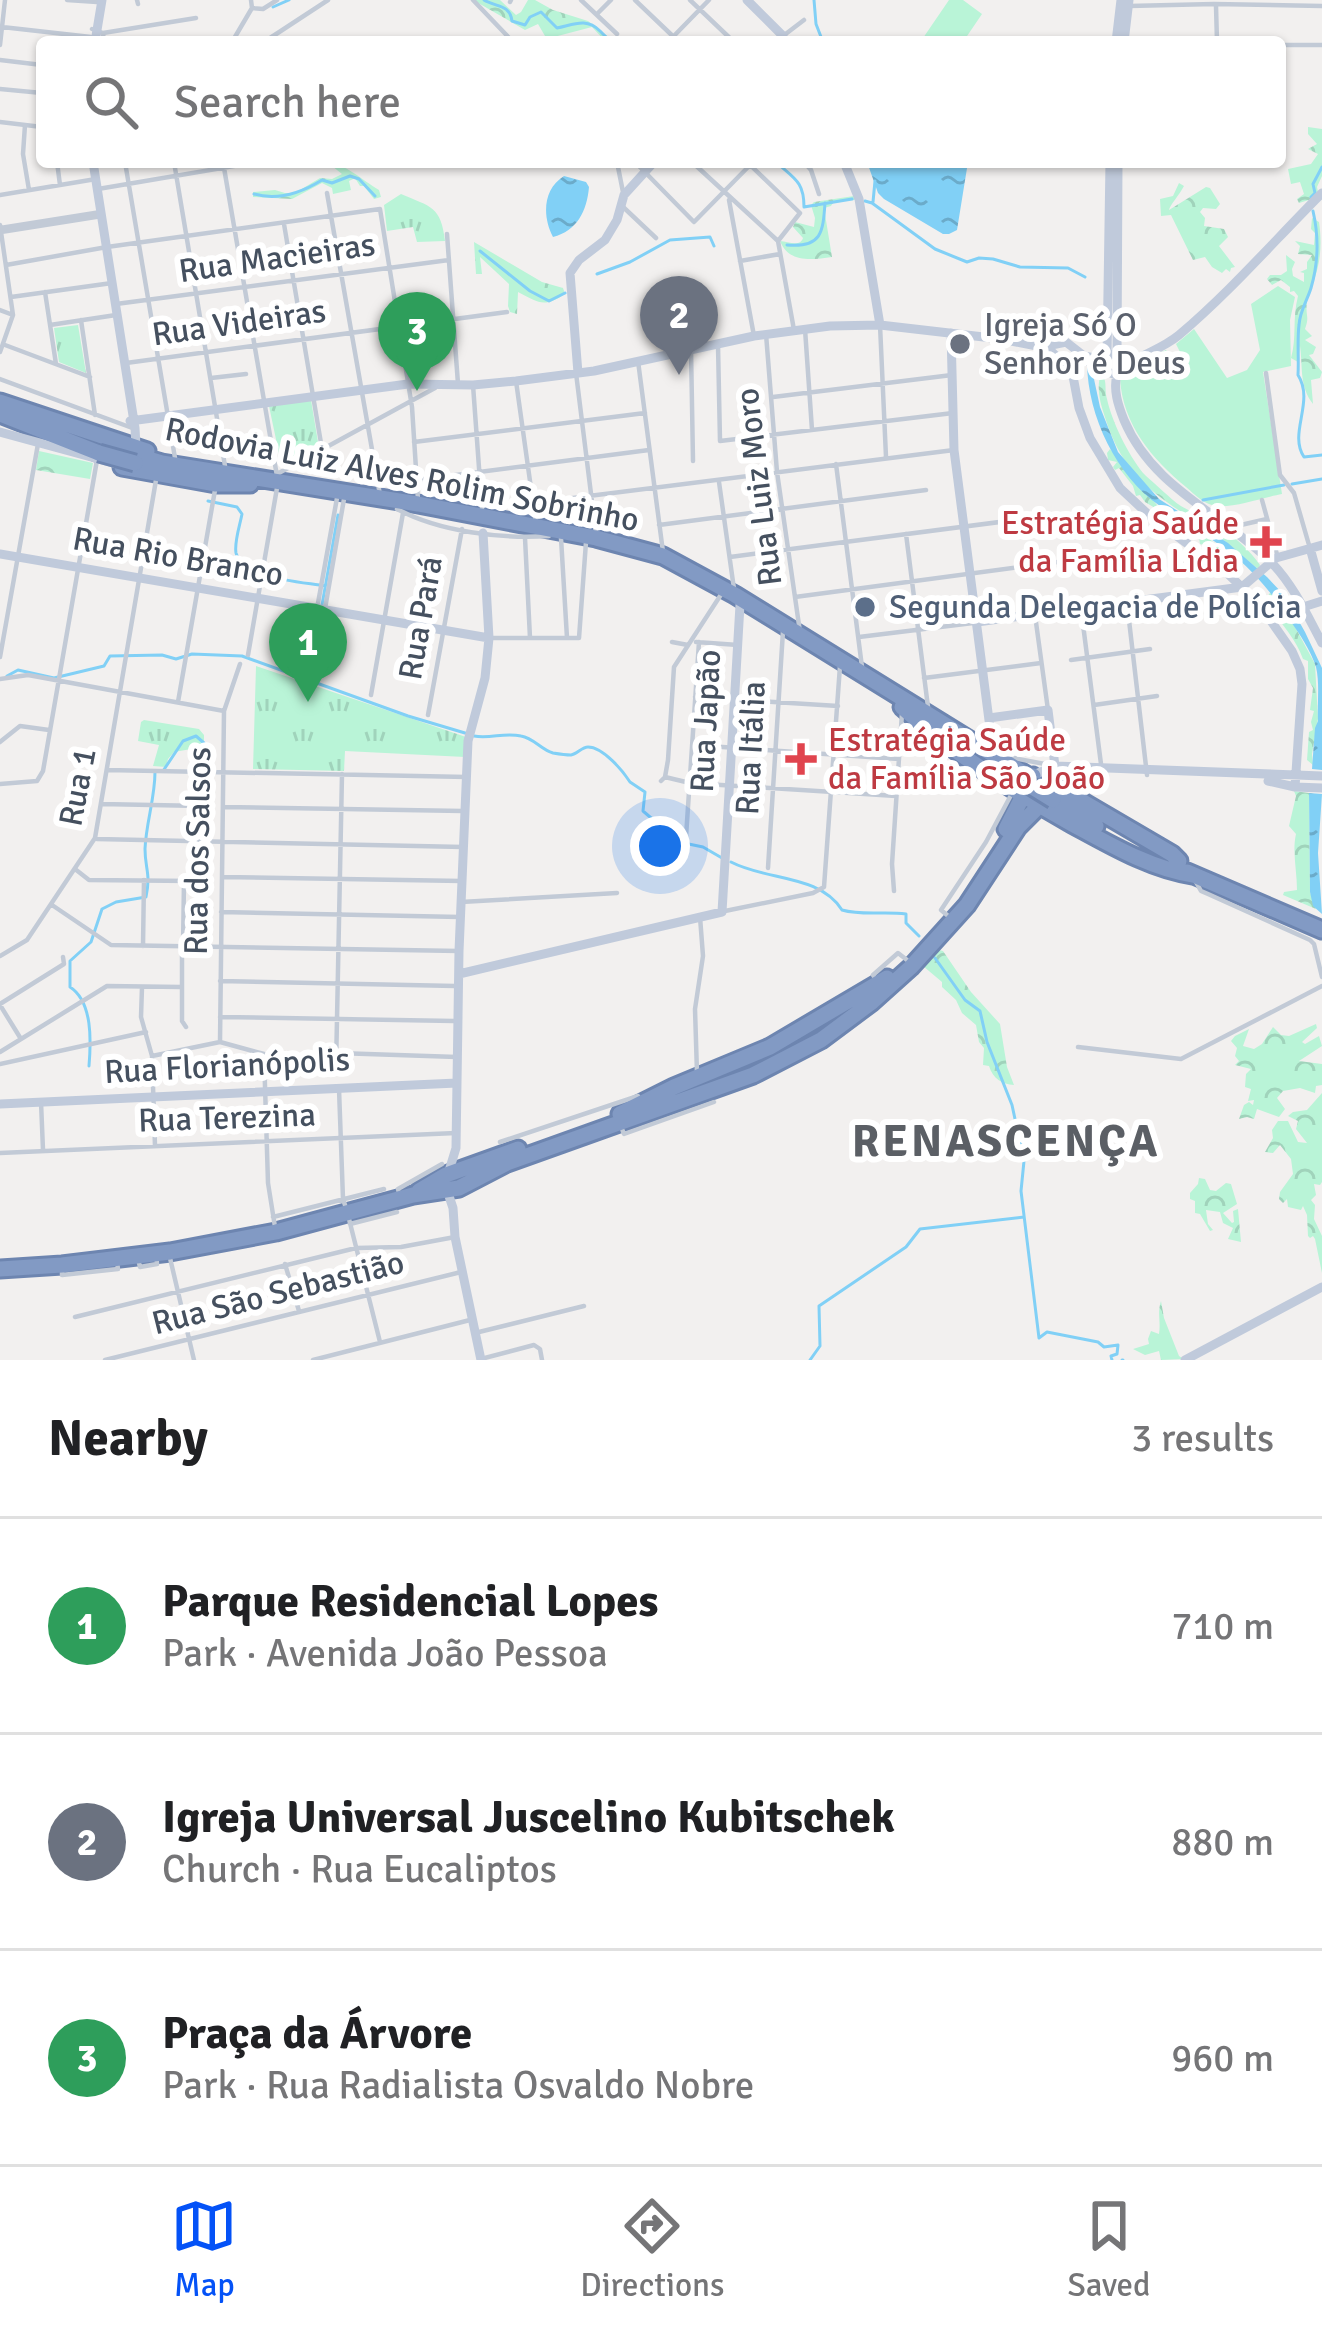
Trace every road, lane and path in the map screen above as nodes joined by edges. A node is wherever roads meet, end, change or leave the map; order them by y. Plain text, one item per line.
1 (5, 0) edge
2 (67, 0) edge
3 (277, 0) edge
4 (328, 0) edge
5 (473, 0) edge
6 (581, 0) edge
7 (611, 0) edge
8 (635, 0) edge
9 (690, 0) edge
10 (709, 0) edge
11 (747, 0) edge
12 (99, 1) edge
13 (1131, 2) edge
14 (1214, 3) edge
15 (1268, 3) edge
16 (1306, 3) edge
17 (251, 4) edge
18 (1322, 6) edge
19 (700, 9) junction
20 (596, 15) junction
21 (196, 18) dead end
22 (804, 20) dead end
23 (2, 27) edge
24 (617, 34) dead end
25 (87, 36) edge
26 (96, 36) edge
27 (101, 36) edge
28 (235, 36) edge
29 (273, 36) edge
30 (507, 36) edge
31 (670, 36) edge
32 (677, 36) edge
33 (728, 36) edge
34 (779, 36) edge
35 (787, 36) edge
36 (1122, 36) edge
37 (1217, 36) edge
38 (0, 45) edge
39 (1286, 45) edge
40 (1322, 45) edge
41 (0, 61) edge
42 (36, 64) edge
43 (0, 89) edge
44 (36, 92) edge
45 (0, 122) edge
46 (25, 125) junction
47 (36, 126) edge
48 (57, 168) edge
49 (93, 168) edge
50 (126, 168) edge
51 (175, 168) edge
52 (210, 168) edge
53 (224, 168) edge
54 (618, 168) edge
55 (641, 168) edge
56 (649, 168) edge
57 (698, 168) edge
58 (746, 168) edge
59 (755, 168) edge
60 (809, 168) edge
61 (847, 168) edge
62 (1114, 168) edge
63 (645, 172) junction
64 (176, 176) junction
65 (96, 182) junction
66 (129, 184) junction
67 (60, 185) junction
68 (29, 190) junction
69 (1322, 193) edge
70 (328, 194) dead end
71 (818, 194) dead end
72 (0, 195) edge
73 (726, 195) junction
74 (622, 200) junction
75 (1313, 202) junction
76 (100, 214) junction
77 (1322, 214) edge
78 (332, 216) junction
79 (284, 222) junction
80 (1, 229) edge
81 (235, 229) junction
82 (447, 234) dead end
83 (186, 236) junction
84 (656, 238) dead end
85 (778, 241) junction
86 (139, 242) junction
87 (105, 248) junction
88 (780, 254) junction
89 (449, 260) junction
90 (740, 261) junction
91 (6, 265) junction
92 (389, 268) junction
93 (341, 274) junction
94 (4, 276) edge
95 (293, 281) junction
96 (111, 283) junction
97 (245, 287) junction
98 (45, 292) junction
99 (196, 293) junction
100 (11, 297) junction
101 (150, 299) junction
102 (0, 310) edge
103 (115, 310) junction
104 (507, 312) dead end
105 (13, 315) junction
106 (453, 319) junction
107 (81, 320) junction
108 (50, 325) junction
109 (880, 325) junction
110 (399, 326) junction
111 (799, 330) junction
112 (351, 332) junction
113 (951, 333) junction
114 (766, 334) junction
115 (754, 336) junction
116 (302, 339) junction
117 (3, 344) edge
118 (718, 344) junction
119 (255, 345) junction
120 (691, 350) junction
121 (0, 352) edge
122 (207, 352) junction
123 (1070, 356) junction
124 (160, 358) junction
125 (638, 361) junction
126 (1112, 362) junction
127 (123, 363) junction
128 (56, 364) junction
129 (577, 373) junction
130 (1266, 373) dead end
131 (246, 374) dead end
132 (952, 375) junction
133 (90, 377) junction
134 (212, 378) junction
135 (0, 379) edge
136 (516, 381) junction
137 (445, 383) junction
138 (409, 384) junction
139 (458, 384) junction
140 (883, 384) junction
141 (473, 385) junction
142 (361, 390) junction
143 (809, 393) junction
144 (313, 396) junction
145 (771, 398) junction
146 (411, 400) junction
147 (265, 403) junction
148 (0, 408) edge
149 (217, 410) junction
150 (953, 412) junction
151 (645, 413) junction
152 (95, 415) junction
153 (169, 416) junction
154 (582, 421) junction
155 (884, 421) junction
156 (367, 424) junction
157 (522, 429) junction
158 (812, 430) junction
159 (4, 431) edge
160 (477, 434) junction
161 (774, 434) junction
162 (38, 441) junction
163 (413, 442) junction
164 (122, 447) junction
165 (322, 449) junction
166 (650, 450) junction
167 (954, 450) junction
168 (175, 458) junction
169 (586, 458) junction
170 (886, 458) junction
171 (693, 460) dead end
172 (836, 464) junction
173 (225, 466) junction
174 (528, 466) junction
175 (479, 472) junction
176 (777, 472) junction
177 (157, 474) junction
178 (718, 479) junction
179 (417, 480) junction
180 (269, 481) junction
181 (216, 484) junction
182 (654, 488) junction
183 (926, 490) dead end
184 (591, 496) junction
185 (380, 498) junction
186 (340, 499) junction
187 (1262, 500) dead end
188 (842, 501) junction
189 (533, 503) junction
190 (406, 508) junction
191 (482, 509) dead end
192 (782, 509) junction
193 (724, 516) junction
194 (1046, 516) dead end
195 (1267, 519) junction
196 (659, 525) junction
197 (964, 526) junction
198 (1227, 528) junction
199 (462, 529) junction
200 (483, 533) junction
201 (543, 534) junction
202 (906, 534) junction
203 (591, 540) junction
204 (848, 542) junction
205 (1316, 547) edge
206 (788, 550) junction
207 (0, 554) edge
208 (663, 556) junction
209 (18, 557) junction
210 (730, 557) junction
211 (1073, 560) dead end
212 (1270, 562) junction
213 (78, 567) junction
214 (970, 574) junction
215 (139, 578) junction
216 (912, 582) junction
217 (1242, 587) junction
218 (198, 589) junction
219 (854, 590) junction
220 (1322, 591) edge
221 (795, 597) junction
222 (733, 598) junction
223 (258, 599) junction
224 (1322, 601) edge
225 (1126, 603) junction
226 (1303, 607) junction
227 (321, 609) junction
228 (1081, 609) junction
229 (1035, 615) junction
230 (383, 621) junction
231 (977, 622) junction
232 (918, 630) junction
233 (443, 631) junction
234 (792, 633) junction
235 (860, 637) junction
236 (489, 638) junction
237 (530, 638) junction
238 (567, 638) junction
239 (672, 642) dead end
240 (692, 642) junction
241 (1322, 643) edge
242 (738, 645) junction
243 (1150, 649) dead end
244 (1132, 651) junction
245 (248, 656) dead end
246 (0, 657) edge
247 (1088, 657) junction
248 (1071, 659) dead end
249 (1042, 663) junction
250 (240, 664) dead end
251 (840, 666) junction
252 (983, 670) junction
253 (863, 675) junction
254 (309, 676) dead end
255 (924, 678) junction
256 (0, 679) edge
257 (59, 680) junction
258 (119, 690) junction
259 (371, 695) dead end
260 (1157, 696) dead end
261 (695, 697) junction
262 (735, 699) junction
263 (1138, 699) junction
264 (178, 702) junction
265 (777, 702) junction
266 (902, 703) junction
267 (1094, 705) junction
268 (838, 706) junction
269 (1048, 710) junction
270 (224, 711) junction
271 (928, 712) junction
272 (428, 715) dead end
273 (989, 718) junction
274 (659, 729) dead end
275 (50, 730) junction
276 (670, 731) junction
277 (0, 742) edge
278 (692, 745) junction
279 (732, 748) junction
280 (775, 750) junction
281 (998, 753) junction
282 (835, 754) junction
283 (898, 758) junction
284 (1055, 766) junction
285 (1102, 767) junction
286 (106, 770) junction
287 (204, 772) junction
288 (223, 772) junction
289 (1147, 772) junction
290 (342, 774) junction
291 (1322, 776) edge
292 (467, 777) junction
293 (1298, 781) junction
294 (690, 783) junction
295 (0, 784) edge
296 (730, 785) junction
297 (1024, 785) junction
298 (773, 788) junction
299 (1322, 788) edge
300 (832, 792) junction
301 (896, 796) junction
302 (1050, 796) junction
303 (101, 804) junction
304 (223, 807) junction
305 (341, 809) junction
306 (465, 811) junction
307 (686, 837) dead end
308 (95, 838) junction
309 (222, 842) junction
310 (340, 844) junction
311 (464, 847) junction
312 (769, 868) dead end
313 (75, 869) junction
314 (1194, 876) junction
315 (222, 877) junction
316 (198, 878) dead end
317 (340, 879) junction
318 (144, 880) junction
319 (184, 881) junction
320 (462, 881) junction
321 (894, 891) dead end
322 (617, 893) dead end
323 (461, 902) junction
324 (51, 904) junction
325 (221, 912) junction
326 (722, 912) junction
327 (339, 914) junction
328 (460, 916) junction
329 (700, 917) junction
330 (1314, 922) edge
331 (142, 946) junction
332 (183, 947) junction
333 (221, 947) junction
334 (338, 949) junction
335 (459, 951) junction
336 (0, 956) edge
337 (63, 957) dead end
338 (458, 974) junction
339 (220, 981) junction
340 (1322, 982) edge
341 (338, 983) junction
342 (458, 986) junction
343 (142, 987) junction
344 (182, 987) junction
345 (0, 1005) edge
346 (220, 1017) junction
347 (337, 1019) junction
348 (458, 1021) junction
349 (185, 1027) dead end
350 (146, 1032) junction
351 (793, 1034) junction
352 (21, 1039) junction
353 (220, 1042) junction
354 (1078, 1047) dead end
355 (802, 1050) junction
356 (337, 1053) junction
357 (152, 1056) junction
358 (457, 1057) junction
359 (1, 1059) edge
360 (336, 1069) dead end
361 (457, 1083) junction
362 (339, 1089) junction
363 (267, 1092) junction
364 (692, 1092) junction
365 (153, 1096) junction
366 (638, 1096) dead end
367 (41, 1102) junction
368 (714, 1102) dead end
369 (0, 1104) edge
370 (612, 1116) junction
371 (567, 1126) junction
372 (456, 1133) junction
373 (340, 1138) junction
374 (268, 1141) junction
375 (500, 1142) dead end
376 (155, 1146) junction
377 (43, 1150) junction
378 (0, 1153) edge
379 (452, 1177) junction
380 (453, 1208) junction
381 (347, 1213) junction
382 (274, 1224) junction
383 (454, 1237) junction
384 (356, 1248) junction
385 (155, 1255) junction
386 (285, 1264) junction
387 (0, 1269) edge
388 (462, 1272) junction
389 (1322, 1287) edge
390 (176, 1290) junction
391 (368, 1295) junction
392 (584, 1306) dead end
393 (298, 1311) junction
394 (75, 1317) dead end
395 (472, 1320) junction
396 (475, 1334) junction
397 (188, 1339) junction
398 (380, 1342) junction
399 (480, 1359) edge
400 (105, 1360) edge
401 (194, 1360) edge
402 (313, 1360) edge
403 (542, 1360) edge
404 (1185, 1360) edge

1 - 23 street
2 - 12 street
3 - 17 street
4 - 29 street
5 - 30 street
6 - 20 street
7 - 20 street
8 - 31 street
9 - 19 street
10 - 19 street
11 - 34 street
12 - 26 street
13 - 14 street
13 - 36 street
14 - 15 street
14 - 37 street
15 - 16 street
16 - 18 street
17 - 28 street
19 - 32 street
19 - 33 street
20 - 24 street
21 - 27 street
22 - 35 street
23 - 25 street
23 - 38 street
39 - 40 street
41 - 42 street
43 - 44 street
45 - 46 street
46 - 47 street
46 - 68 street
48 - 67 street
49 - 65 street
50 - 66 street
51 - 64 street
52 - 64 street
53 - 81 street
54 - 74 street
55 - 63 street
56 - 63 street
57 - 73 street
58 - 73 street
59 - 85 street
60 - 71 street
61 - 109 street
62 - 126 street
63 - 73 street
63 - 74 street
64 - 66 street
64 - 83 street
65 - 66 street
65 - 67 street
65 - 76 street
66 - 86 street
67 - 68 street
68 - 72 street
69 - 75 street
70 - 78 street
73 - 85 street
73 - 90 street
74 - 84 street
74 - 129 street
75 - 77 street
75 - 126 street
76 - 80 street
76 - 87 street
78 - 79 street
78 - 92 street
78 - 93 street
79 - 81 street
79 - 95 street
80 - 91 street
81 - 83 street
81 - 97 street
82 - 89 street
83 - 86 street
83 - 99 street
85 - 88 street
86 - 87 street
86 - 101 street
87 - 91 street
87 - 96 street
88 - 90 street
88 - 111 street
89 - 92 street, Rua Macieiras
89 - 106 street
90 - 115 street
91 - 94 street
92 - 93 street, Rua Macieiras
92 - 110 street
93 - 95 street, Rua Macieiras
93 - 112 street
94 - 100 street
95 - 97 street, Rua Macieiras
95 - 116 street
96 - 98 street
96 - 103 street
97 - 99 street, Rua Macieiras
97 - 119 street
98 - 100 street
98 - 108 street
99 - 101 street, Rua Macieiras
99 - 122 street
100 - 105 street
101 - 103 street, Rua Macieiras
101 - 124 street
102 - 105 street
103 - 107 street, Rua Macieiras
103 - 127 street
104 - 106 street, Rua Videiras
105 - 117 street
106 - 110 street, Rua Videiras
106 - 139 street
107 - 108 street, Rua Macieiras
107 - 133 street
108 - 128 street
109 - 111 street
109 - 113 street
109 - 140 street
110 - 112 street, Rua Videiras
110 - 138 street
111 - 114 street
111 - 143 street
112 - 116 street, Rua Videiras
112 - 142 street
113 - 123 street
113 - 132 street
114 - 115 street
114 - 145 street, Rua Luiz Moro
115 - 118 street
116 - 119 street, Rua Videiras
116 - 144 street
117 - 121 street
117 - 128 street
118 - 120 street
118 - 161 street
119 - 122 street, Rua Videiras
119 - 147 street
120 - 125 street
120 - 171 street
122 - 124 street, Rua Videiras
122 - 134 street
123 - 126 street
123 - 217 street
124 - 127 street, Rua Videiras
124 - 153 street
125 - 129 street
125 - 151 street
126 - 198 street
127 - 164 street
128 - 133 street
129 - 136 street
129 - 154 street
130 - 205 street
131 - 134 street
132 - 140 street
132 - 150 street
133 - 152 street
134 - 149 street
135 - 152 street
136 - 141 street
136 - 157 street
137 - 138 street
137 - 139 street
137 - 146 street
138 - 142 street
138 - 146 street
139 - 141 street
140 - 143 street
140 - 155 street
141 - 160 street
142 - 144 street
142 - 156 street
143 - 145 street
143 - 158 street
144 - 147 street
144 - 165 street
145 - 161 street, Rua Luiz Moro
146 - 156 street
146 - 163 street
147 - 149 street
147 - 180 street
148 - 164 highway, Rodovia Luiz Alves Rolim Sobrinho
149 - 153 street
149 - 173 street
150 - 155 street
150 - 167 street
151 - 154 street
151 - 166 street
152 - 164 street
153 - 164 street
153 - 168 street
154 - 157 street
154 - 169 street
155 - 158 street
155 - 170 street
156 - 165 street
156 - 185 street
157 - 160 street
157 - 174 street
158 - 161 street
159 - 162 street
160 - 163 street
160 - 175 street
161 - 176 street, Rua Luiz Moro
162 - 164 street
162 - 209 street
163 - 179 street
164 - 168 highway
164 - 177 highway
164 - 180 highway, Rodovia Luiz Alves Rolim Sobrinho
164 - 213 street
165 - 180 street
166 - 169 street
166 - 182 street
167 - 170 street
167 - 197 street
168 - 173 highway
169 - 174 street
169 - 184 street
170 - 172 street
172 - 176 street
172 - 188 street
173 - 180 highway
174 - 175 street
174 - 189 street
175 - 179 street
175 - 191 street
176 - 178 street
176 - 192 street, Rua Luiz Moro
177 - 181 highway
177 - 215 street, Rua 1
178 - 182 street
178 - 193 street
179 - 190 street
180 - 181 highway
180 - 185 highway, Rodovia Luiz Alves Rolim Sobrinho
180 - 186 highway, Rodovia Luiz Alves Rolim Sobrinho
180 - 223 street
181 - 218 street
182 - 184 street
182 - 196 street
183 - 188 street
184 - 189 street
184 - 203 street
185 - 190 highway, Rodovia Luiz Alves Rolim Sobrinho
186 - 190 highway, Rodovia Luiz Alves Rolim Sobrinho
186 - 227 street
187 - 195 street
188 - 192 street
188 - 204 street
189 - 201 street
190 - 199 street
190 - 201 highway, Rodovia Luiz Alves Rolim Sobrinho
190 - 230 street
192 - 193 street
192 - 206 street, Rua Luiz Moro
193 - 196 street
193 - 210 street
194 - 197 street
195 - 198 street
195 - 212 street
196 - 208 street
197 - 202 street
197 - 214 street
198 - 212 street
199 - 200 street
199 - 233 street, Rua Pará
200 - 201 street
200 - 236 street
201 - 203 highway, Rodovia Luiz Alves Rolim Sobrinho
201 - 203 highway, Rodovia Luiz Alves Rolim Sobrinho
201 - 237 street
201 - 238 street
202 - 204 street
202 - 216 street
203 - 208 highway, Rodovia Luiz Alves Rolim Sobrinho
203 - 222 highway, Rodovia Luiz Alves Rolim Sobrinho
203 - 238 street
204 - 206 street
204 - 219 street
205 - 212 street
205 - 220 street
206 - 210 street
206 - 221 street, Rua Luiz Moro
207 - 209 street, Rua Rio Branco
208 - 222 highway, Rodovia Luiz Alves Rolim Sobrinho
209 - 213 street, Rua Rio Branco
209 - 246 street
210 - 222 street
211 - 214 street
212 - 217 street
212 - 226 street
213 - 215 street, Rua Rio Branco
213 - 257 street
214 - 216 street
214 - 231 street
215 - 218 street, Rua Rio Branco
215 - 258 street, Rua 1
216 - 219 street
216 - 232 street
217 - 225 street
217 - 293 street
218 - 223 street, Rua Rio Branco
218 - 264 street
219 - 221 street
219 - 235 street
221 - 234 street, Rua Luiz Moro
222 - 234 highway, Rodovia Luiz Alves Rolim Sobrinho
222 - 240 street
222 - 242 street, Rua Japão
223 - 227 street, Rua Rio Branco
223 - 245 street
224 - 226 street
225 - 228 street
225 - 244 street
226 - 241 street
227 - 230 street, Rua Rio Branco
227 - 254 street
228 - 229 street
228 - 247 street
229 - 231 street
229 - 249 street
230 - 233 street, Rua Rio Branco
230 - 259 street
231 - 232 street
231 - 252 street
232 - 235 street
232 - 255 street
233 - 236 street, Rua Rio Branco
233 - 272 street, Rua Pará
234 - 251 highway, Rodovia Luiz Alves Rolim Sobrinho
234 - 253 highway, Rodovia Luiz Alves Rolim Sobrinho
234 - 265 street, Rua Itália
235 - 253 street
236 - 237 street
236 - 292 street
237 - 238 street
239 - 240 street
240 - 242 street
240 - 261 street
240 - 276 street
242 - 262 street, Rua Japão
243 - 244 street
244 - 247 street
244 - 263 street
247 - 248 street
247 - 267 street
249 - 252 street
249 - 269 street
250 - 270 street, Rua dos Salsos
251 - 266 highway, Rodovia Luiz Alves Rolim Sobrinho
251 - 268 street
252 - 255 street
252 - 273 street
253 - 266 highway, Rodovia Luiz Alves Rolim Sobrinho
255 - 271 street
256 - 257 street
257 - 258 street
257 - 275 street
258 - 264 street
258 - 286 street, Rua 1
260 - 263 street
261 - 262 street
261 - 278 street
262 - 265 street
262 - 279 street, Rua Japão
263 - 267 street
263 - 289 street
264 - 270 street
265 - 268 street
265 - 280 street, Rua Itália
266 - 271 highway
266 - 283 street
266 - 297 highway, Rodovia Luiz Alves Rolim Sobrinho
267 - 285 street
268 - 282 street
269 - 273 street
269 - 284 street
270 - 288 street, Rua dos Salsos
271 - 281 highway
273 - 281 street
274 - 276 street
275 - 277 street
275 - 295 street
276 - 294 street
278 - 279 street
278 - 294 street
279 - 280 street
279 - 296 street, Rua Japão
280 - 282 street
280 - 298 street, Rua Itália
281 - 284 street
281 - 297 highway
282 - 283 street
282 - 300 street
283 - 301 street
284 - 285 street
284 - 297 street
285 - 289 street
286 - 287 street
286 - 303 street, Rua 1
287 - 288 street
287 - 303 street
288 - 290 street
288 - 304 street, Rua dos Salsos
289 - 293 street
289 - 302 street
290 - 292 street
290 - 305 street
291 - 293 street
292 - 306 street
293 - 299 street
294 - 296 street
294 - 307 street
296 - 298 street
296 - 326 street, Rua Japão
297 - 302 highway, bridge
297 - 351 highway
298 - 300 street
298 - 312 street, Rua Itália
300 - 301 street
300 - 326 street
301 - 321 street
302 - 314 highway
302 - 330 highway
302 - 355 highway
303 - 308 street, Rua 1
304 - 305 street
304 - 309 street, Rua dos Salsos
305 - 306 street
305 - 310 street
306 - 311 street
308 - 309 street
308 - 313 street, Rua 1
309 - 310 street
309 - 315 street, Rua dos Salsos
310 - 311 street
310 - 317 street
311 - 320 street
313 - 318 street
313 - 324 street, Rua 1
314 - 330 highway
314 - 340 street
315 - 317 street
315 - 325 street, Rua dos Salsos
316 - 319 street
317 - 320 street
317 - 327 street
318 - 319 street
318 - 331 street
319 - 332 street
320 - 323 street
322 - 323 street
323 - 328 street
324 - 331 street
324 - 336 street, Rua 1
325 - 327 street
325 - 333 street, Rua dos Salsos
326 - 329 street
327 - 328 street
327 - 334 street
328 - 335 street
329 - 338 street
329 - 364 street
331 - 332 street
332 - 333 street
332 - 344 street
333 - 334 street
333 - 339 street, Rua dos Salsos
334 - 335 street
334 - 341 street
335 - 338 street
337 - 345 street
338 - 342 street
339 - 341 street
339 - 346 street, Rua dos Salsos
340 - 354 street
341 - 342 street
341 - 347 street
342 - 348 street
343 - 344 street
343 - 350 street
343 - 352 street
344 - 349 street
345 - 352 street
346 - 347 street
346 - 353 street, Rua dos Salsos
347 - 348 street
347 - 356 street
348 - 358 street
350 - 357 street
350 - 359 street
351 - 355 highway
351 - 364 highway
352 - 359 street
353 - 357 street
353 - 363 street
355 - 364 highway
356 - 358 street
356 - 360 street
357 - 365 street
358 - 361 street
361 - 362 street, Rua Florianópolis
361 - 372 street
362 - 363 street, Rua Florianópolis
362 - 373 street
363 - 365 street, Rua Florianópolis
363 - 374 street
364 - 368 street
364 - 370 highway
364 - 370 highway
365 - 367 street, Rua Florianópolis
365 - 376 street
366 - 370 street
367 - 369 street, Rua Florianópolis
367 - 377 street
370 - 371 highway
370 - 379 highway
371 - 375 street
371 - 379 highway
372 - 373 street, Rua Terezina
372 - 379 street
373 - 374 street, Rua Terezina
373 - 381 street
374 - 376 street, Rua Terezina
374 - 382 street
376 - 377 street, Rua Terezina
377 - 378 street, Rua Terezina
379 - 380 street
379 - 380 street
379 - 381 highway
380 - 383 street
381 - 382 street
381 - 382 highway
381 - 384 street
382 - 385 highway
383 - 384 street
383 - 388 street
384 - 386 street
384 - 391 street
385 - 387 highway
385 - 390 street
386 - 390 street
386 - 393 street
388 - 391 street, Rua São Sebastião
388 - 395 street
389 - 404 street
390 - 394 street
390 - 397 street
391 - 393 street, Rua São Sebastião
391 - 398 street
392 - 396 street
393 - 397 street, Rua São Sebastião
395 - 396 street
395 - 398 street
396 - 399 street
397 - 400 street, Rua São Sebastião
397 - 401 street
398 - 402 street
399 - 403 street

